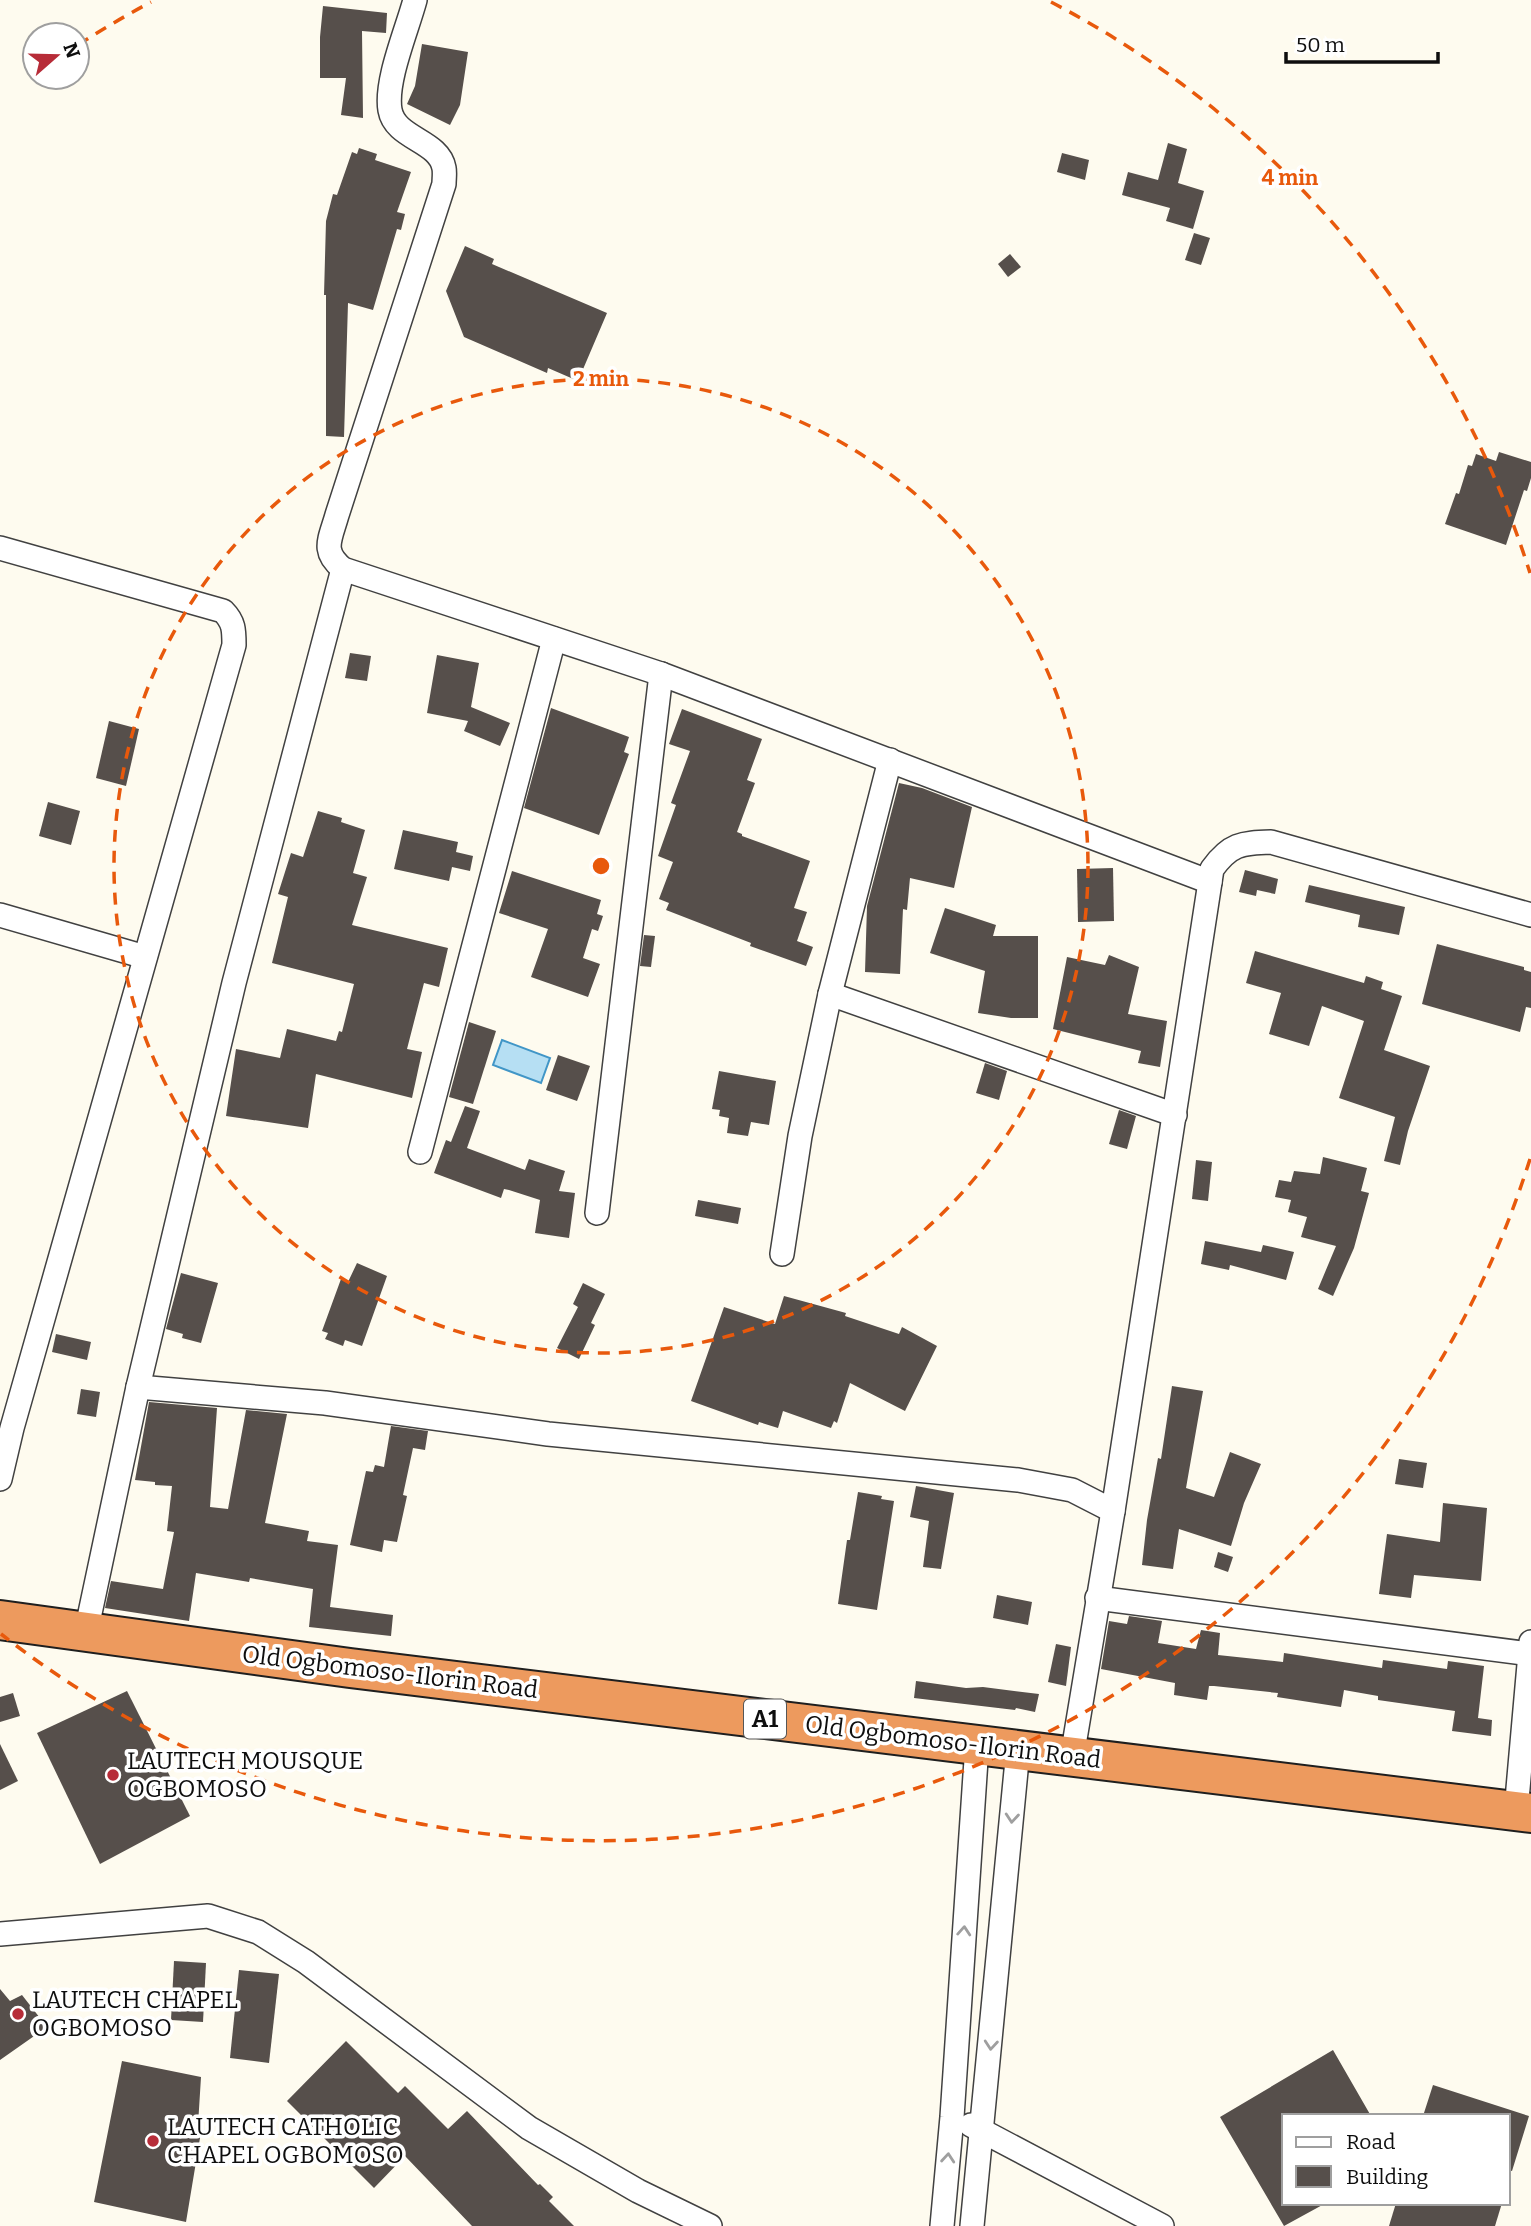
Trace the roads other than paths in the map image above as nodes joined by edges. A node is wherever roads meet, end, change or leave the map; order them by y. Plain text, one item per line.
1 (415, 0) edge
2 (0, 548) edge
3 (343, 569) junction
4 (554, 639) junction
5 (661, 674) junction
6 (890, 760) junction
7 (1210, 882) junction
8 (0, 915) edge
9 (1531, 915) edge
10 (145, 957) junction
11 (830, 994) junction
12 (1175, 1115) junction
13 (420, 1152) dead end
14 (597, 1213) dead end
15 (782, 1254) dead end
16 (138, 1387) junction
17 (6, 1426) edge
18 (0, 1479) edge
19 (1114, 1511) junction
20 (1097, 1598) junction
21 (0, 1620) edge
22 (86, 1632) junction
23 (1531, 1648) edge
24 (977, 1745) junction
25 (1018, 1750) junction
26 (1072, 1757) junction
27 (1523, 1812) edge
28 (0, 1934) edge
29 (952, 2117) junction
30 (983, 2130) junction
31 (1124, 2217) edge
32 (710, 2226) edge
33 (942, 2226) edge
34 (972, 2226) edge
35 (1162, 2226) edge

1 - 3 street
2 - 10 street
3 - 4 street
3 - 16 street
4 - 5 street
4 - 13 street
5 - 6 street
5 - 14 street
6 - 7 street
6 - 11 street
7 - 9 street
7 - 12 street
8 - 10 street
10 - 17 street
11 - 12 street
11 - 15 street
12 - 19 street
16 - 19 street
16 - 22 street
17 - 18 street
19 - 20 street
20 - 23 street
20 - 26 street
21 - 22 highway, Old Ogbomoso-Ilorin Road / A1
22 - 24 highway, Old Ogbomoso-Ilorin Road / A1
23 - 27 street
24 - 25 highway, Old Ogbomoso-Ilorin Road / A1
29 -> 24 street
25 - 26 highway, Old Ogbomoso-Ilorin Road / A1
25 -> 30 street
26 - 27 highway, Old Ogbomoso-Ilorin Road / A1
28 - 32 street
29 - 30 street
33 -> 29 street
30 - 31 street
30 - 34 street
31 - 35 street

